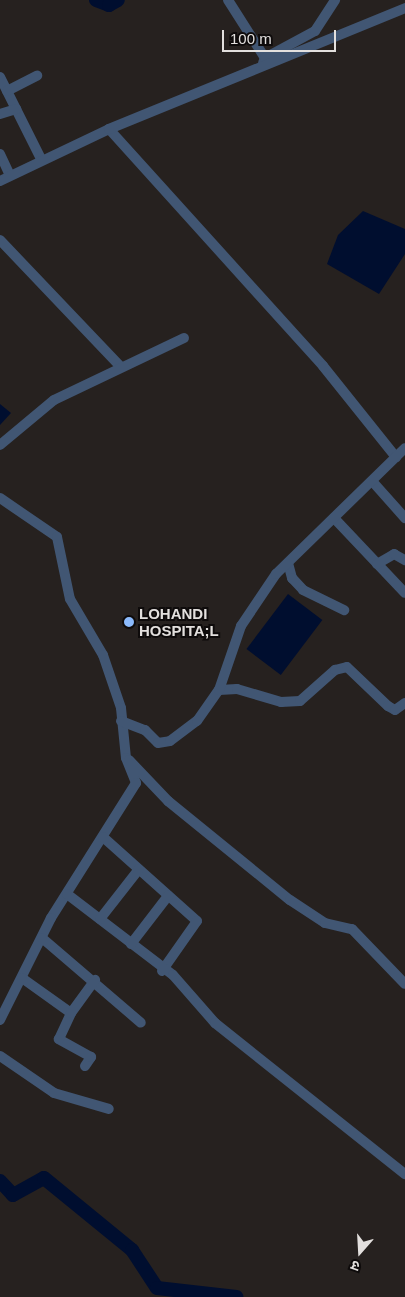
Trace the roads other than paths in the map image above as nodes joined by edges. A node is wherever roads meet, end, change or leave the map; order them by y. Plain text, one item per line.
1 (228, 0) edge
2 (335, 0) edge
3 (405, 8) edge
4 (265, 58) junction
5 (260, 68) junction
6 (37, 76) dead end
7 (0, 77) edge
8 (7, 91) junction
9 (16, 109) junction
10 (0, 114) edge
11 (108, 129) junction
12 (0, 154) edge
13 (41, 159) junction
14 (10, 175) junction
15 (0, 181) edge
16 (0, 240) edge
17 (184, 338) dead end
18 (121, 367) junction
19 (0, 445) edge
20 (405, 448) edge
21 (396, 458) junction
22 (372, 481) junction
23 (0, 498) edge
24 (334, 518) junction
25 (405, 518) edge
26 (405, 560) edge
27 (288, 563) junction
28 (377, 564) junction
29 (405, 593) edge
30 (344, 610) dead end
31 (219, 690) junction
32 (405, 703) edge
33 (121, 721) junction
34 (126, 758) junction
35 (103, 837) junction
36 (138, 869) junction
37 (67, 894) junction
38 (168, 896) junction
39 (100, 919) junction
40 (42, 938) junction
41 (130, 944) junction
42 (162, 971) junction
43 (22, 978) junction
44 (95, 980) junction
45 (405, 984) edge
46 (71, 1013) junction
47 (0, 1020) edge
48 (141, 1023) dead end
49 (0, 1056) edge
50 (85, 1066) dead end
51 (109, 1109) dead end
52 (405, 1174) edge

1 - 4 street
2 - 4 street
3 - 5 street
4 - 5 street
5 - 11 street
6 - 8 street
7 - 8 street
8 - 9 street
9 - 10 street
9 - 13 street
11 - 13 street
11 - 21 street
12 - 14 street
13 - 14 street
14 - 15 street
16 - 18 street
17 - 18 street
18 - 19 street
20 - 21 street
21 - 22 street
22 - 24 street
22 - 25 street
23 - 33 street
24 - 27 street
24 - 28 street
26 - 28 street
27 - 30 street
27 - 31 street
28 - 29 street
31 - 32 street
31 - 33 street
33 - 34 street
34 - 35 street
34 - 45 street
35 - 36 street
35 - 37 street
36 - 38 street
36 - 39 street
37 - 39 street
37 - 40 street
38 - 41 street
38 - 42 street
39 - 41 street
40 - 43 street
40 - 44 street
41 - 42 street
42 - 52 street
43 - 46 street
43 - 47 street
44 - 46 street
44 - 48 street
46 - 50 street
49 - 51 street

